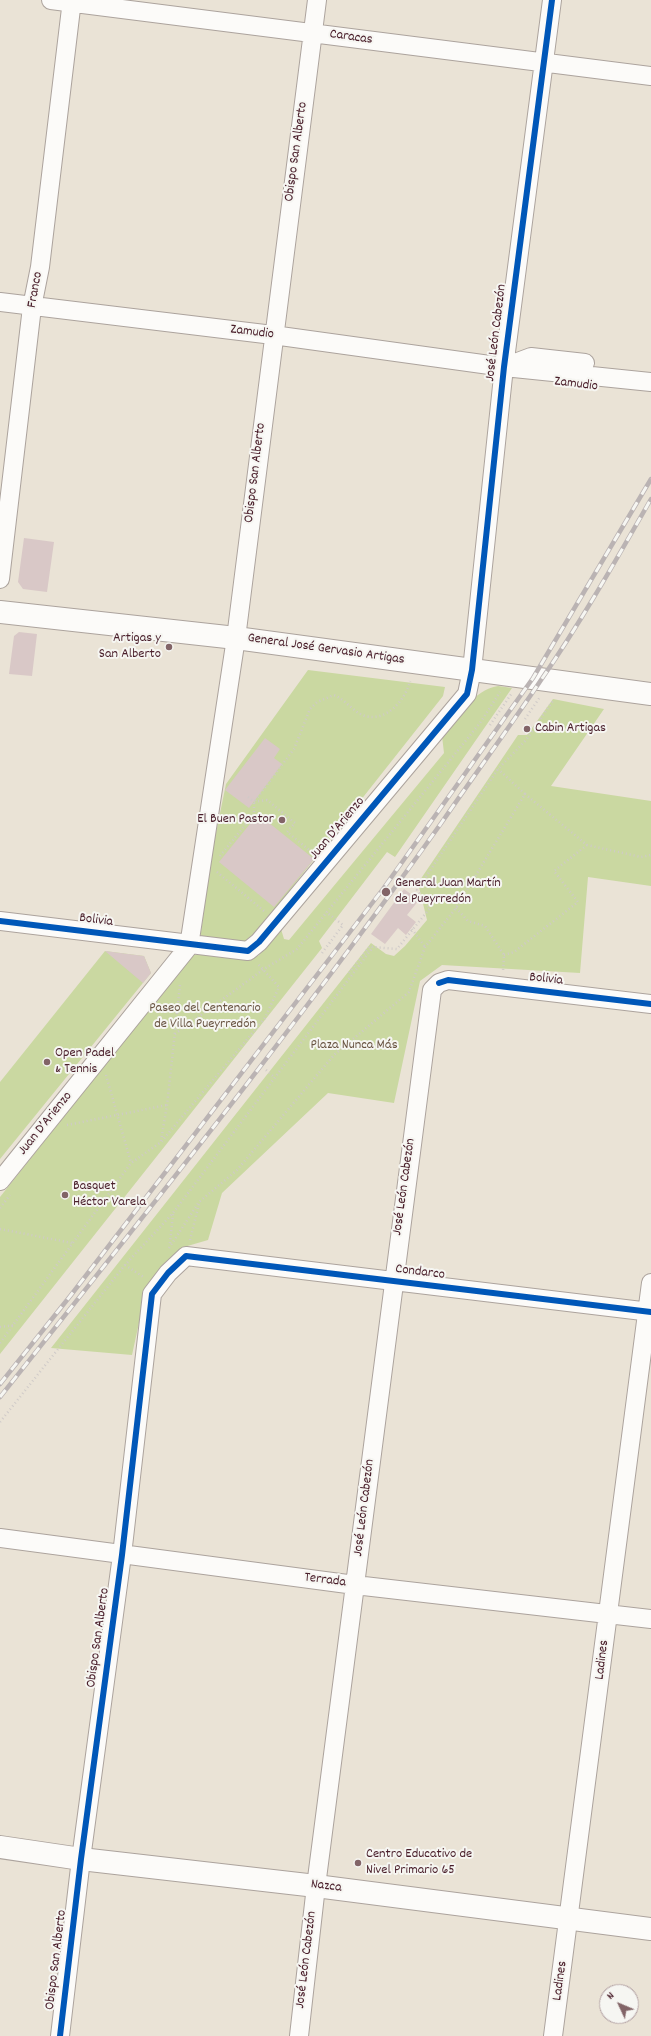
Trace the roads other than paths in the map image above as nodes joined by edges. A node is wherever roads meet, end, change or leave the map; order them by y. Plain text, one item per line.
1 (51, 0) edge
2 (317, 0) edge
3 (552, 0) edge
4 (72, 1) edge
5 (313, 32) junction
6 (542, 64) junction
7 (651, 76) edge
8 (0, 302) edge
9 (32, 307) junction
10 (273, 335) junction
11 (504, 367) junction
12 (651, 372) edge
13 (651, 382) edge
14 (651, 394) edge
15 (0, 579) edge
16 (0, 612) edge
17 (236, 638) junction
18 (472, 670) junction
19 (651, 694) edge
20 (0, 921) edge
21 (189, 946) junction
22 (439, 983) joint
23 (651, 1004) edge
24 (7, 1186) edge
25 (393, 1282) junction
26 (651, 1284) edge
27 (152, 1294) joint
28 (649, 1312) edge
29 (0, 1538) edge
30 (122, 1555) junction
31 (355, 1585) junction
32 (609, 1614) junction
33 (651, 1619) edge
34 (0, 1847) edge
35 (81, 1859) junction
36 (316, 1886) junction
37 (569, 1919) junction
38 (651, 1929) edge
39 (60, 2036) edge
40 (299, 2036) edge
41 (553, 2036) edge

1 - 4 street, Caracas
2 - 5 street, Obispo San Alberto
3 - 6 street, José León Cabezón
4 - 5 street, Caracas
4 - 9 street, Franco
5 - 6 street, Caracas
5 - 10 street, Obispo San Alberto
6 - 7 street, Caracas
6 - 11 street, José León Cabezón
8 - 9 street, Zamudio
9 - 10 street, Zamudio
9 - 15 street, Franco
10 - 11 street, Zamudio
10 - 17 street, Obispo San Alberto
11 - 12 street, Zamudio
11 - 13 street, Zamudio
11 - 14 street, Zamudio
11 - 18 street, José León Cabezón
16 - 17 street, General José Gervasio Artigas
17 - 18 street, General José Gervasio Artigas
17 - 21 street, Obispo San Alberto
18 - 19 street, General José Gervasio Artigas
18 - 21 street, Juan D’Arienzo
20 - 21 street, Bolivia
21 - 24 street, Juan D’Arienzo
22 - 23 street, Bolivia
22 - 25 street, José León Cabezón
25 - 27 street, Condarco
25 - 28 street, Condarco
25 - 31 street, José León Cabezón
26 - 28 street, Ladines
27 - 30 street, Obispo San Alberto
28 - 32 street, Ladines
29 - 30 street, Terrada
30 - 31 street, Terrada
30 - 35 street, Obispo San Alberto
31 - 32 street, Terrada
31 - 36 street, José León Cabezón
32 - 33 street, Terrada
32 - 37 street, Ladines
34 - 35 street, Nazca
35 - 36 street, Nazca
35 - 39 street, Obispo San Alberto
36 - 37 street, Nazca
36 - 40 street, José León Cabezón
37 - 38 street, Nazca
37 - 41 street, Ladines

